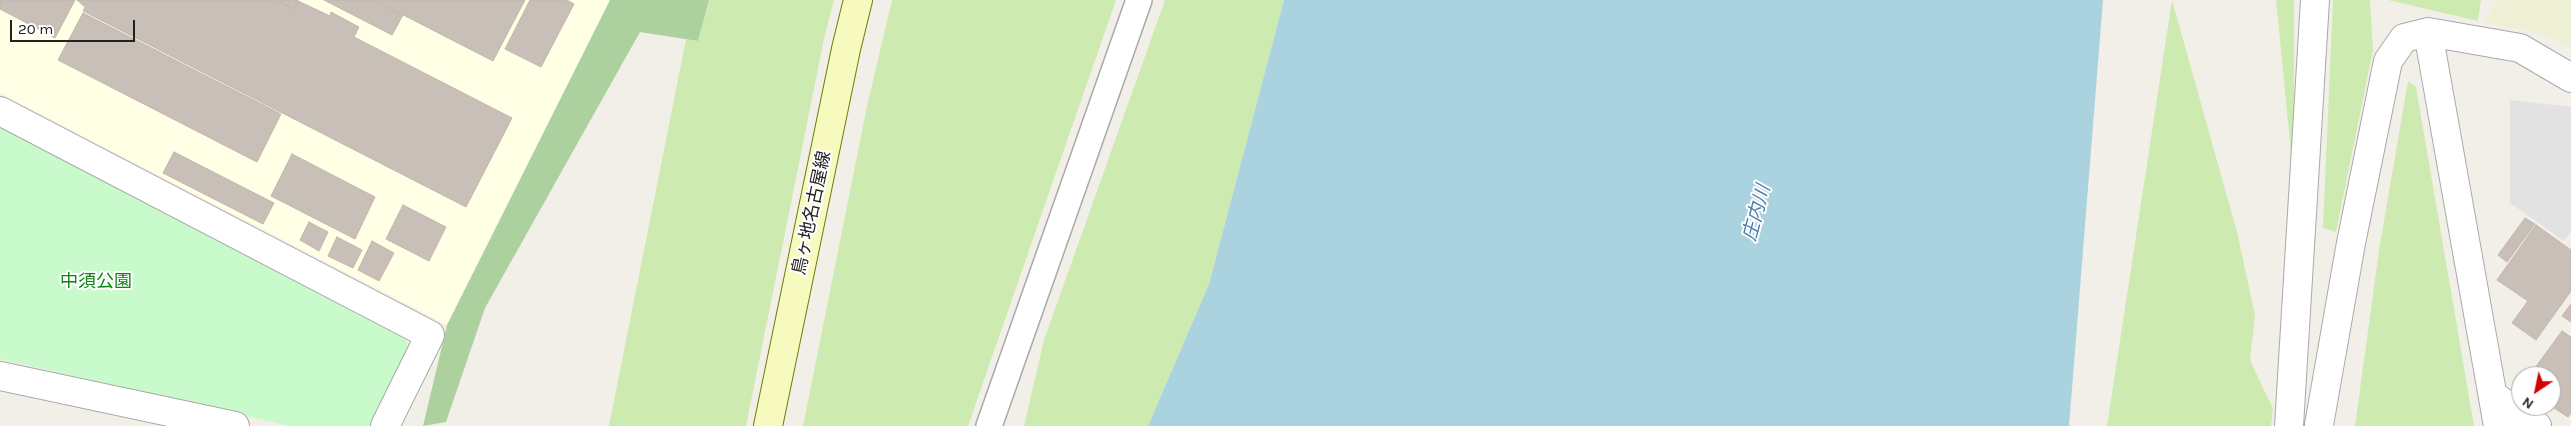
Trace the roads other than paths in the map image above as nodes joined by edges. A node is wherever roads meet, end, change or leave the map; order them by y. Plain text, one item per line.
1 (858, 0) edge
2 (1139, 0) edge
3 (2315, 0) edge
4 (2428, 32) junction
5 (2571, 78) edge
6 (0, 111) edge
7 (0, 376) edge
8 (2494, 396) junction
9 (2290, 423) edge
10 (235, 426) edge
11 (385, 426) edge
12 (768, 426) edge
13 (990, 426) edge
14 (2319, 426) edge
15 (2498, 426) edge
16 (2537, 426) edge

1 - 12 main road, 鳥ヶ地名古屋線
2 - 13 lane
3 - 9 street
4 - 5 street
4 - 8 street
4 - 14 street
6 - 11 street
7 - 10 street
8 - 15 street
8 - 16 street
9 - 14 street

